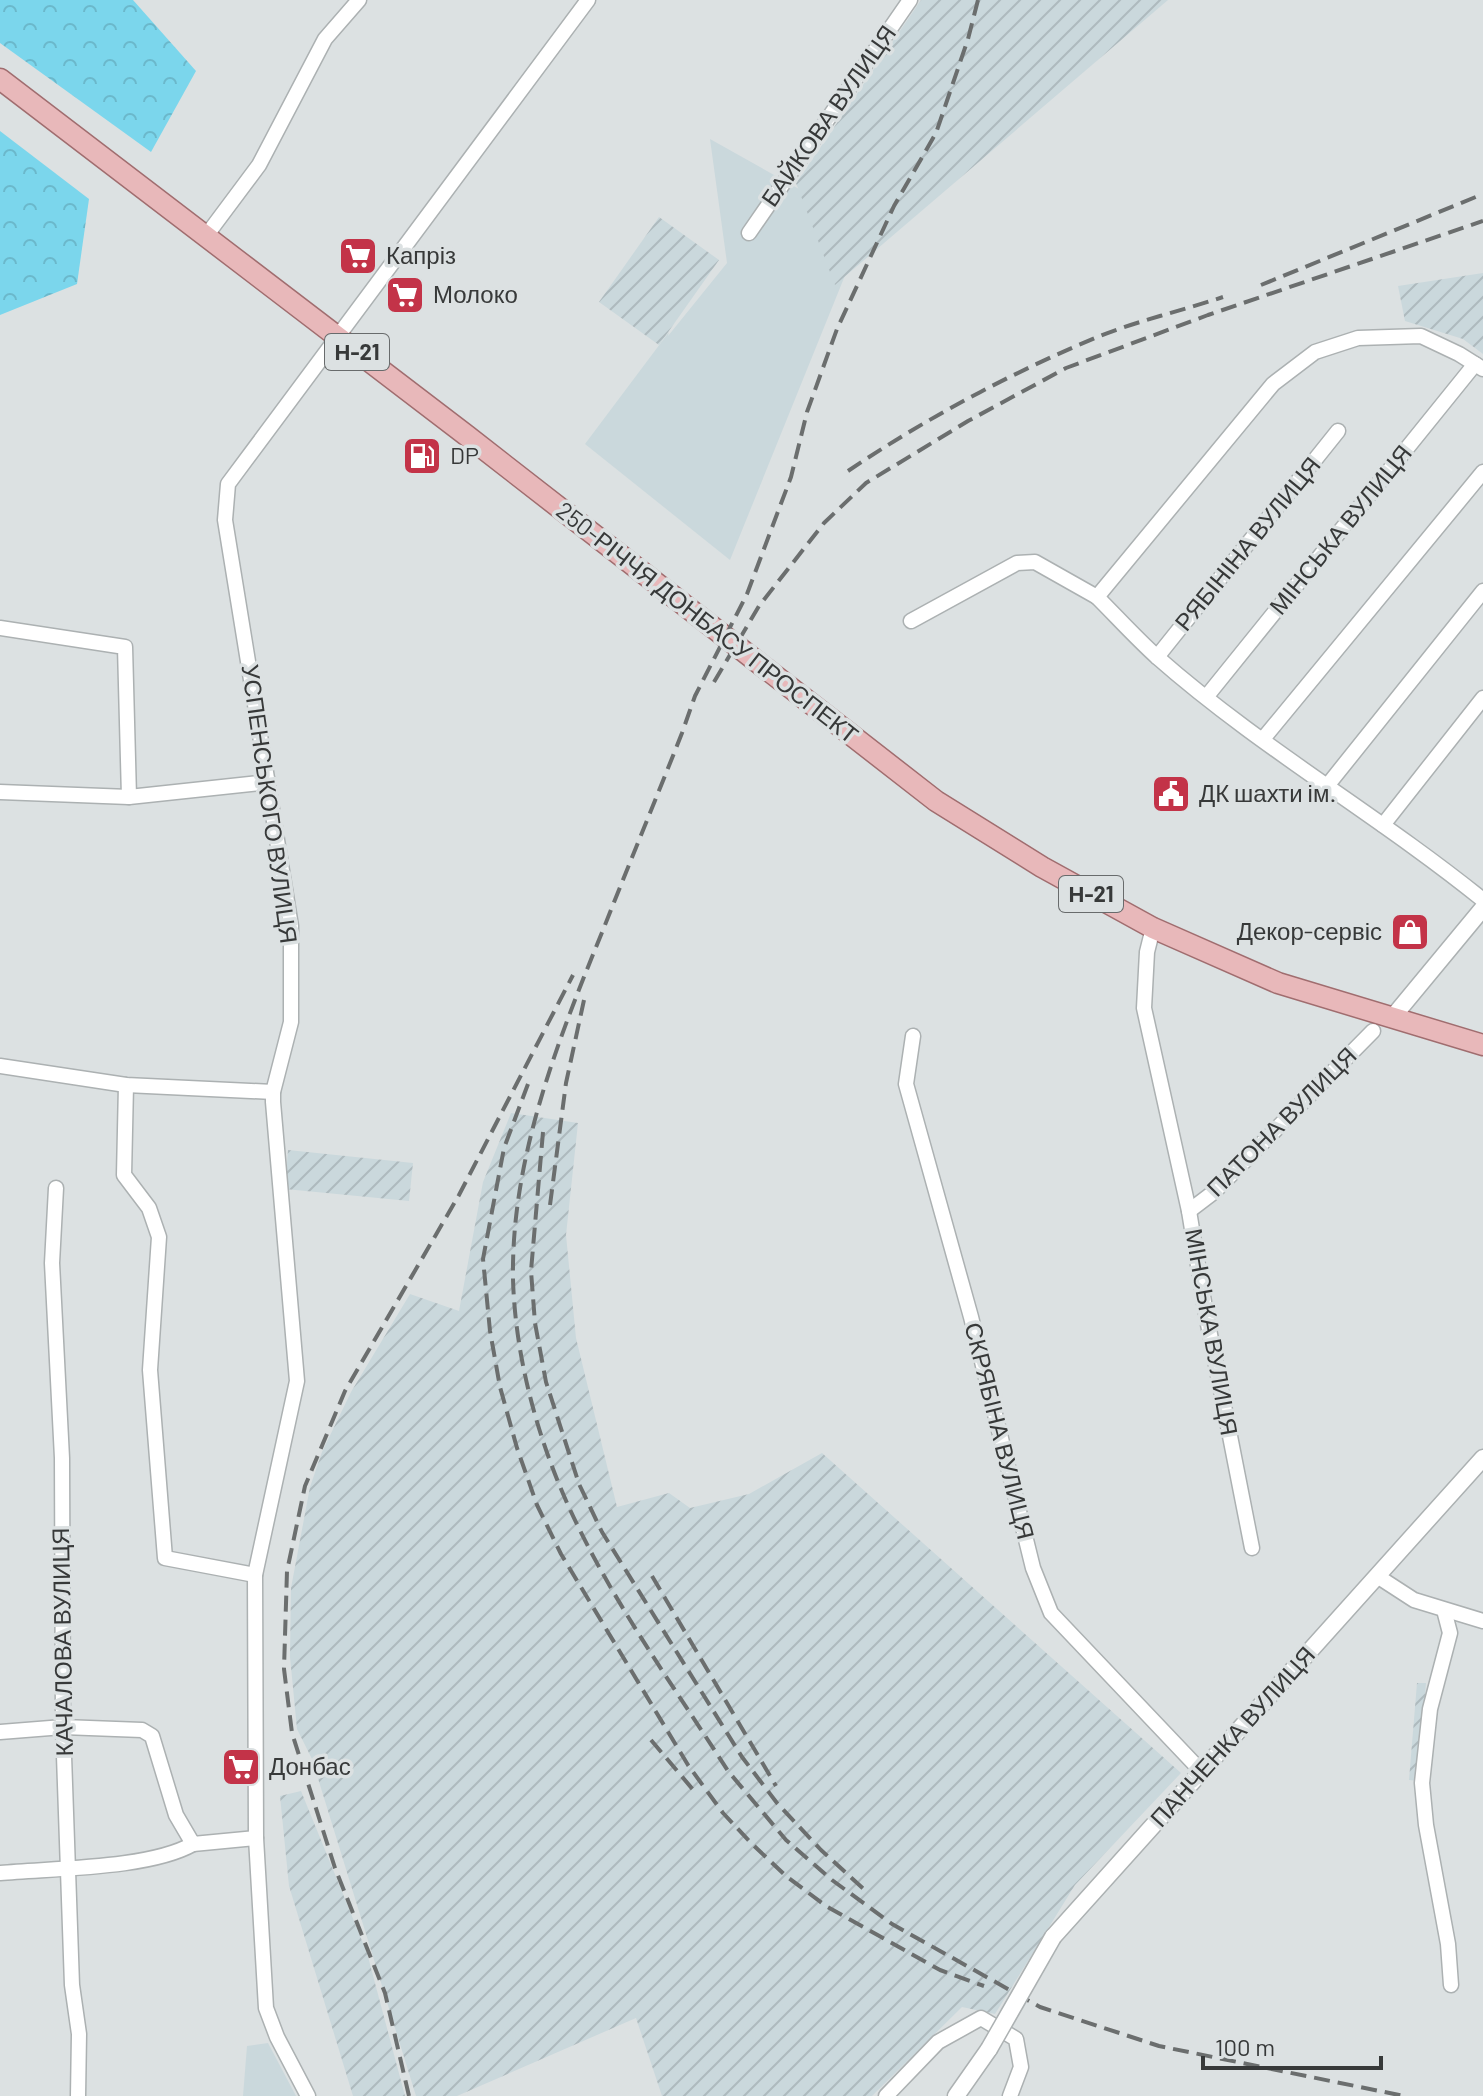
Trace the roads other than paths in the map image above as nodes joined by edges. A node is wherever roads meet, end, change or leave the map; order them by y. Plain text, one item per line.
1 (359, 0) edge
2 (588, 0) edge
3 (910, 0) edge
4 (0, 79) edge
5 (749, 233) dead end
6 (206, 236) junction
7 (336, 336) junction
8 (1479, 367) edge
9 (1338, 431) dead end
10 (1483, 472) edge
11 (1483, 591) edge
12 (1097, 597) junction
13 (911, 621) dead end
14 (0, 628) edge
15 (1157, 657) junction
16 (1207, 696) junction
17 (1483, 698) edge
18 (1263, 739) junction
19 (269, 782) junction
20 (1327, 786) junction
21 (0, 792) edge
22 (129, 797) junction
23 (1383, 825) junction
24 (1483, 900) edge
25 (1483, 908) edge
26 (1153, 928) junction
27 (1392, 1018) junction
28 (1373, 1031) dead end
29 (913, 1036) dead end
30 (1483, 1045) edge
31 (0, 1066) edge
32 (126, 1085) junction
33 (273, 1092) junction
34 (56, 1188) dead end
35 (1189, 1211) junction
36 (1483, 1458) edge
37 (1252, 1548) dead end
38 (255, 1575) junction
39 (1377, 1576) junction
40 (1444, 1610) junction
41 (1483, 1621) edge
42 (63, 1727) junction
43 (0, 1732) edge
44 (1202, 1772) junction
45 (256, 1838) junction
46 (193, 1844) junction
47 (69, 1867) junction
48 (0, 1873) edge
49 (1451, 1985) dead end
50 (78, 2096) edge
51 (308, 2096) edge
52 (886, 2096) edge
53 (956, 2096) edge
54 (1010, 2096) edge

1 - 6 street
2 - 7 street, УСПЕНСЬКОГО ВУЛИЦЯ
3 - 5 street, БАЙКОВА ВУЛИЦЯ
4 - 6 main road, 250-РІЧЧЯ ДОНБАСУ ПРОСПЕКТ / Н-21
6 - 7 main road, 250-РІЧЧЯ ДОНБАСУ ПРОСПЕКТ / Н-21
7 - 19 street, УСПЕНСЬКОГО ВУЛИЦЯ
7 - 26 main road, 250-РІЧЧЯ ДОНБАСУ ПРОСПЕКТ / Н-21
8 - 12 street
8 - 16 street, МІНСЬКА ВУЛИЦЯ
9 - 15 street, РЯБІНІНА ВУЛИЦЯ
10 - 18 street
11 - 20 street
12 - 13 street
12 - 15 street
14 - 22 street
15 - 16 street
16 - 18 street
17 - 23 street
18 - 20 street
19 - 22 street
19 - 33 street, УСПЕНСЬКОГО ВУЛИЦЯ
20 - 23 street
21 - 22 street
23 - 24 street
25 - 27 street
26 - 27 main road, 250-РІЧЧЯ ДОНБАСУ ПРОСПЕКТ / Н-21
26 - 35 street, МІНСЬКА ВУЛИЦЯ
27 - 30 main road, 250-РІЧЧЯ ДОНБАСУ ПРОСПЕКТ / Н-21
28 - 35 street, ПАТОНА ВУЛИЦЯ
29 - 44 street, СКРЯБІНА ВУЛИЦЯ
31 - 32 street
32 - 33 street
32 - 38 street
33 - 38 street, УСПЕНСЬКОГО ВУЛИЦЯ
34 - 42 street, КАЧАЛОВА ВУЛИЦЯ
35 - 37 street, МІНСЬКА ВУЛИЦЯ
36 - 39 street, ПАНЧЕНКА ВУЛИЦЯ
38 - 45 street, УСПЕНСЬКОГО ВУЛИЦЯ
39 - 40 street
39 - 44 street, ПАНЧЕНКА ВУЛИЦЯ
40 - 41 street
40 - 49 street
42 - 43 street
42 - 46 street
42 - 47 street, КАЧАЛОВА ВУЛИЦЯ
44 - 53 street, ПАНЧЕНКА ВУЛИЦЯ, bridge
45 - 46 street
45 - 51 street, УСПЕНСЬКОГО ВУЛИЦЯ
46 - 47 street
47 - 48 street
47 - 50 street, КАЧАЛОВА ВУЛИЦЯ
52 - 54 street

